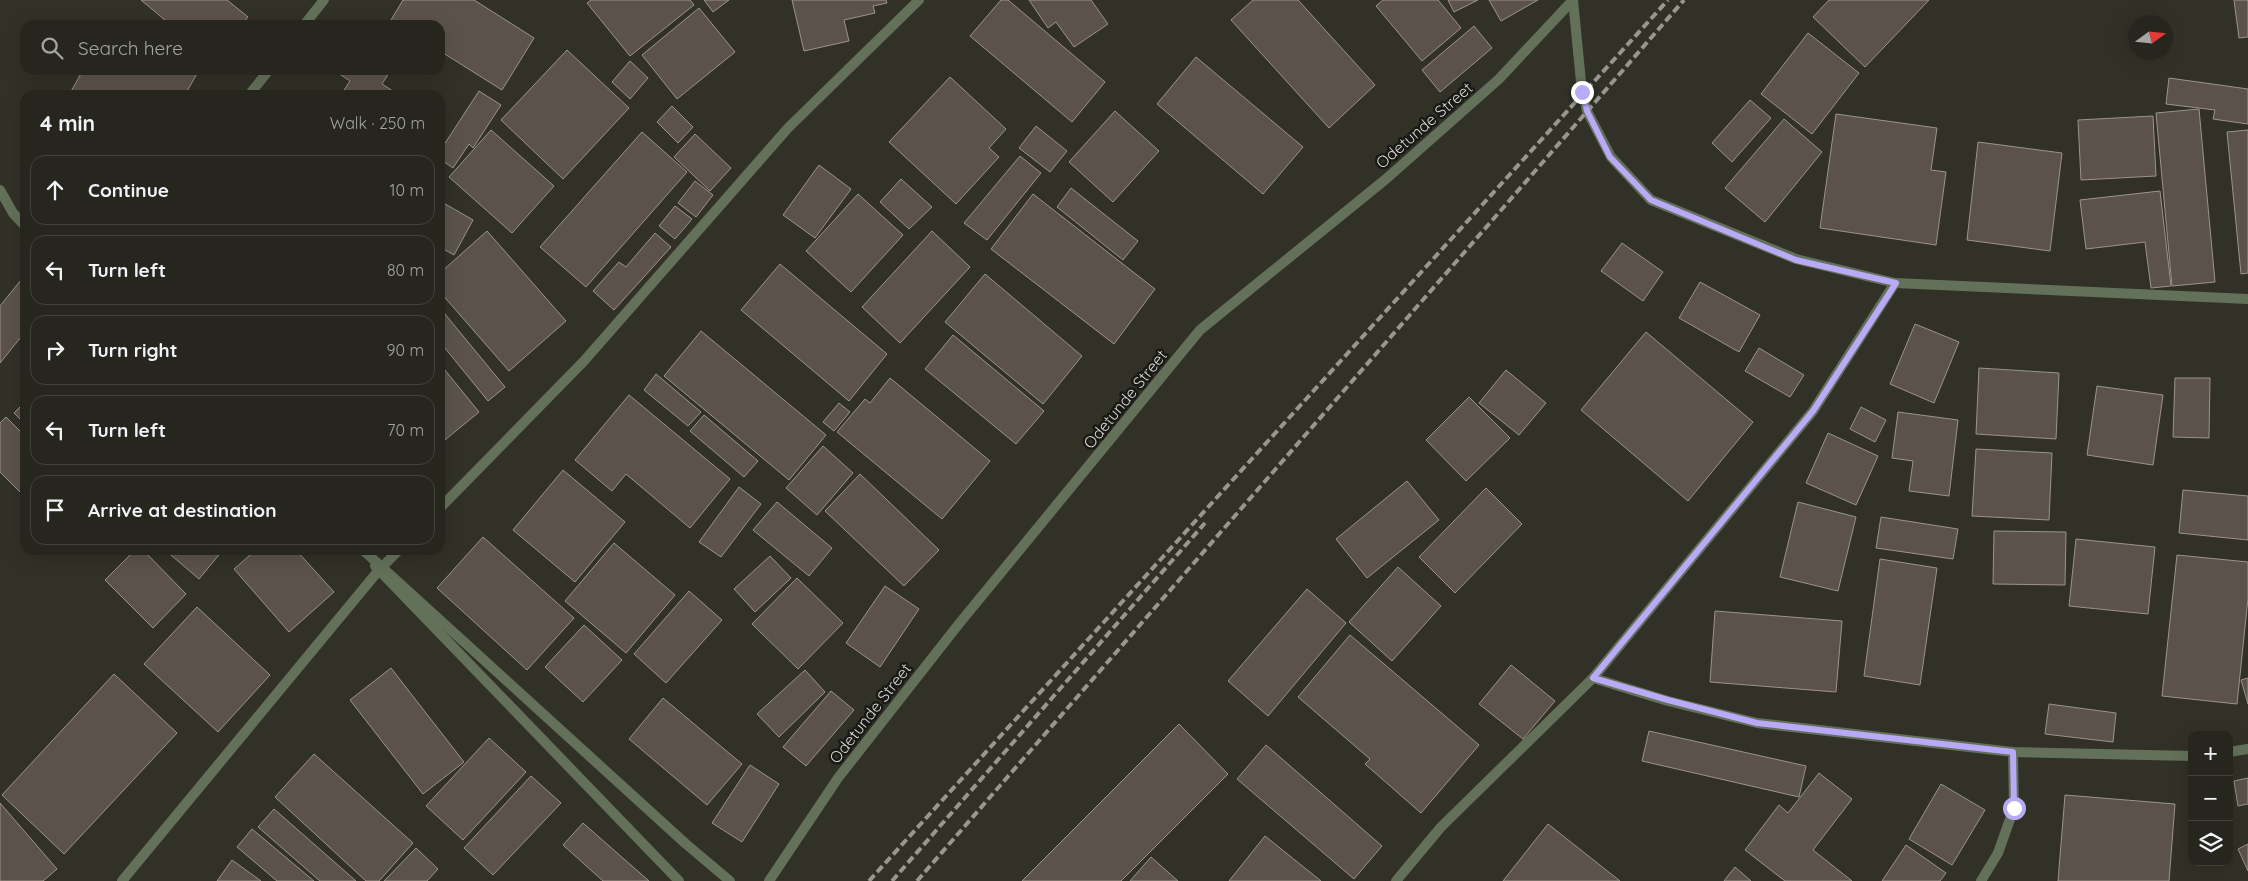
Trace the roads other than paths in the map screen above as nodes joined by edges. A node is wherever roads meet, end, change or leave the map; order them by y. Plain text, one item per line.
1 (324, 0) edge
2 (919, 0) edge
3 (1573, 0) edge
4 (308, 20) edge
5 (265, 75) edge
6 (253, 90) edge
7 (0, 190) edge
8 (20, 221) edge
9 (1896, 283) junction
10 (2248, 300) edge
11 (445, 503) edge
12 (366, 555) edge
13 (368, 555) edge
14 (394, 555) edge
15 (379, 570) junction
16 (1593, 678) junction
17 (2248, 749) edge
18 (2233, 751) edge
19 (2013, 752) junction
20 (2188, 756) edge
21 (122, 881) edge
22 (679, 881) edge
23 (730, 881) edge
24 (769, 881) edge
25 (1396, 881) edge
26 (1981, 881) edge

1 - 4 street
2 - 11 street
3 - 9 street
3 - 24 street, Odetunde Street
5 - 6 street
7 - 8 street
9 - 10 street
9 - 16 street
12 - 15 street
13 - 23 street, bridge
14 - 15 street
15 - 21 street
15 - 22 street
16 - 19 street
16 - 25 street
17 - 18 street
19 - 20 street
19 - 26 street

